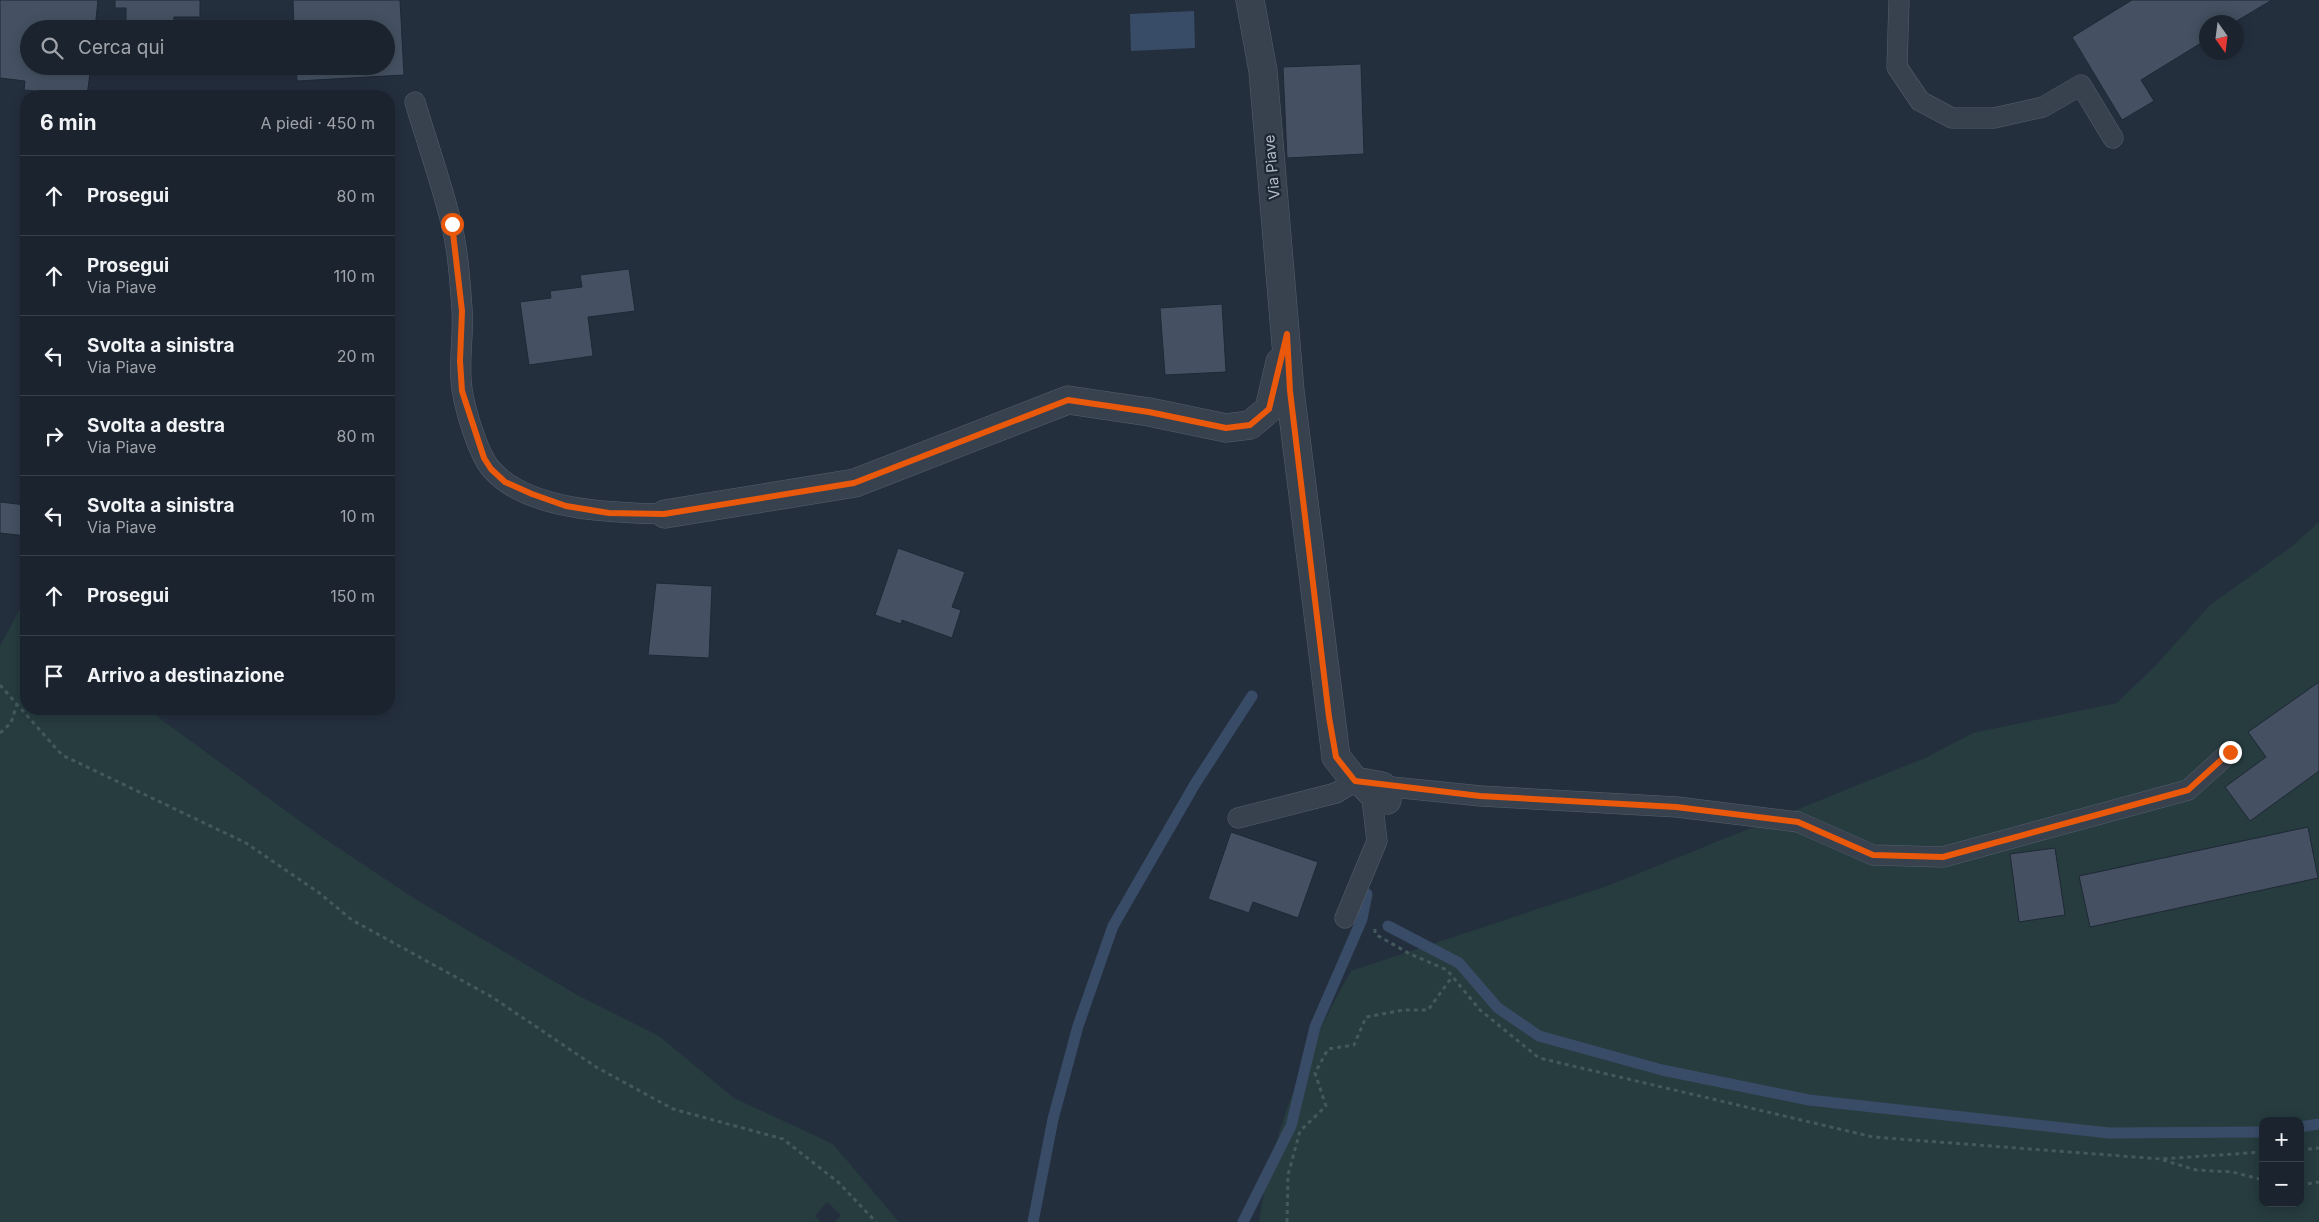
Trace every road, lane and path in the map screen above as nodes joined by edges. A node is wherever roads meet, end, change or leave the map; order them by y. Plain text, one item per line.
1 (1250, 0) edge
2 (1898, 0) edge
3 (415, 102) dead end
4 (2113, 138) dead end
5 (1287, 334) junction
6 (664, 514) joint
7 (0, 685) edge
8 (17, 704) junction
9 (20, 707) edge
10 (27, 715) edge
11 (0, 734) edge
12 (2230, 752) dead end
13 (1355, 781) junction
14 (1384, 793) joint
15 (1238, 818) dead end
16 (1345, 918) dead end
17 (1374, 927) dead end
18 (1452, 977) junction
19 (2319, 1148) edge
20 (2304, 1150) edge
21 (2259, 1152) edge
22 (2161, 1159) junction
23 (2259, 1179) edge
24 (2319, 1182) edge
25 (2304, 1185) edge
26 (876, 1222) edge
27 (1287, 1222) edge

1 - 5 street, Via Piave
2 - 4 lane
3 - 6 lane
5 - 6 street, Via Piave
5 - 13 street, Via Piave
7 - 8 path
8 - 9 path
8 - 11 path
10 - 26 path
12 - 14 lane
13 - 14 street
13 - 15 lane
13 - 16 lane
17 - 18 path
18 - 22 path
18 - 27 path
19 - 20 path
21 - 22 path
22 - 23 path
24 - 25 path

